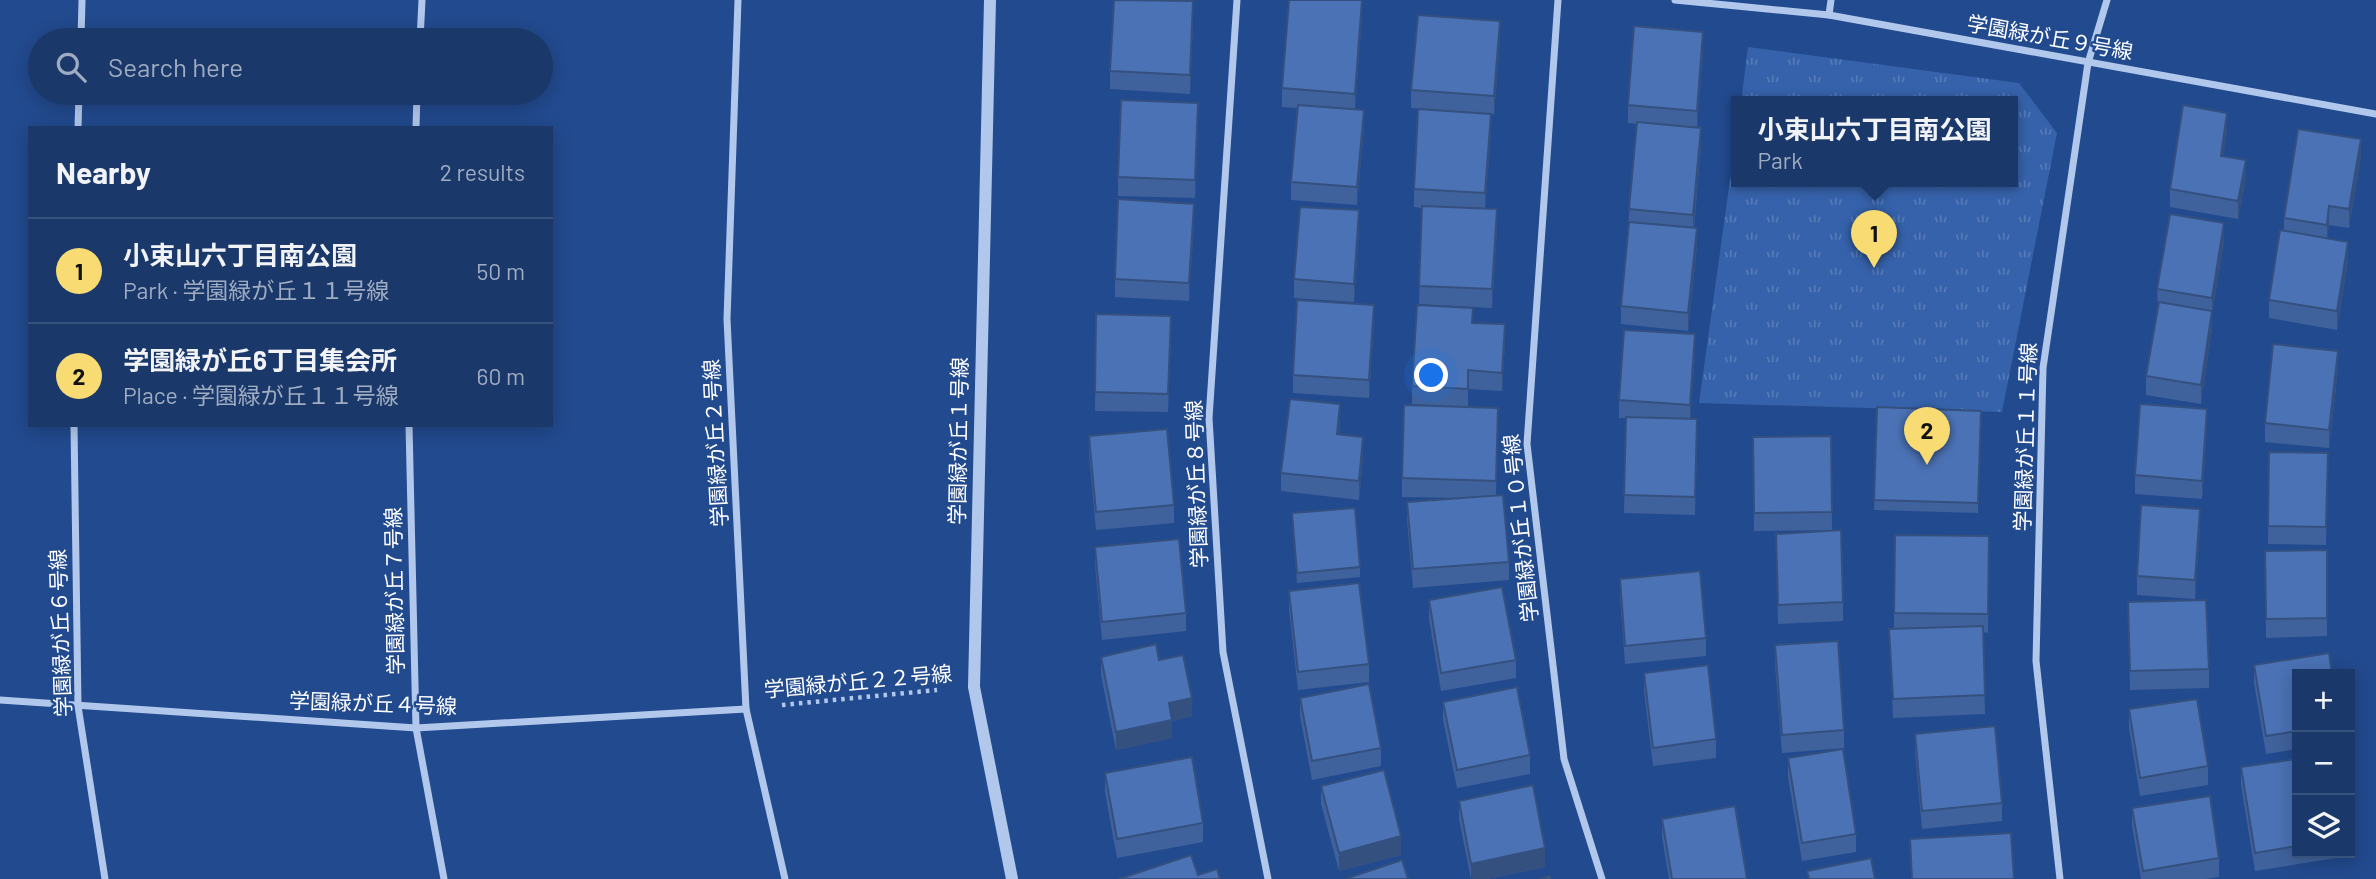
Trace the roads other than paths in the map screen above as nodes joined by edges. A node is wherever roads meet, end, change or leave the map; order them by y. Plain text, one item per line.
1 (82, 0) edge
2 (422, 0) edge
3 (738, 0) edge
4 (990, 0) edge
5 (1237, 0) edge
6 (1558, 0) edge
7 (1675, 0) edge
8 (1831, 0) edge
9 (2107, 0) edge
10 (1829, 15) junction
11 (81, 28) edge
12 (421, 28) edge
13 (2088, 62) junction
14 (79, 105) edge
15 (417, 105) edge
16 (2376, 114) edge
17 (78, 126) edge
18 (416, 126) edge
19 (74, 427) edge
20 (409, 427) edge
21 (0, 700) edge
22 (78, 706) junction
23 (746, 709) junction
24 (416, 728) junction
25 (105, 879) edge
26 (444, 879) edge
27 (785, 879) edge
28 (1012, 879) edge
29 (1268, 879) edge
30 (1601, 879) edge
31 (2060, 879) edge

1 - 11 street
2 - 12 street
3 - 23 street, 学園緑が丘２号線
4 - 28 street, 学園緑が丘１号線
5 - 29 street, 学園緑が丘８号線
6 - 30 street, 学園緑が丘１０号線
7 - 10 street, 学園緑が丘９号線
8 - 10 street
9 - 13 street, 学園緑が丘１１号線
10 - 13 street, 学園緑が丘９号線
13 - 16 street, 学園緑が丘９号線
13 - 31 street, 学園緑が丘１１号線
14 - 17 street
15 - 18 street
19 - 22 street, 学園緑が丘６号線
20 - 24 street, 学園緑が丘７号線
21 - 22 street, 学園緑が丘４号線
22 - 24 street, 学園緑が丘４号線
22 - 25 street, 学園緑が丘６号線
23 - 24 street, 学園緑が丘４号線
23 - 27 street, 学園緑が丘２号線
24 - 26 street, 学園緑が丘７号線

